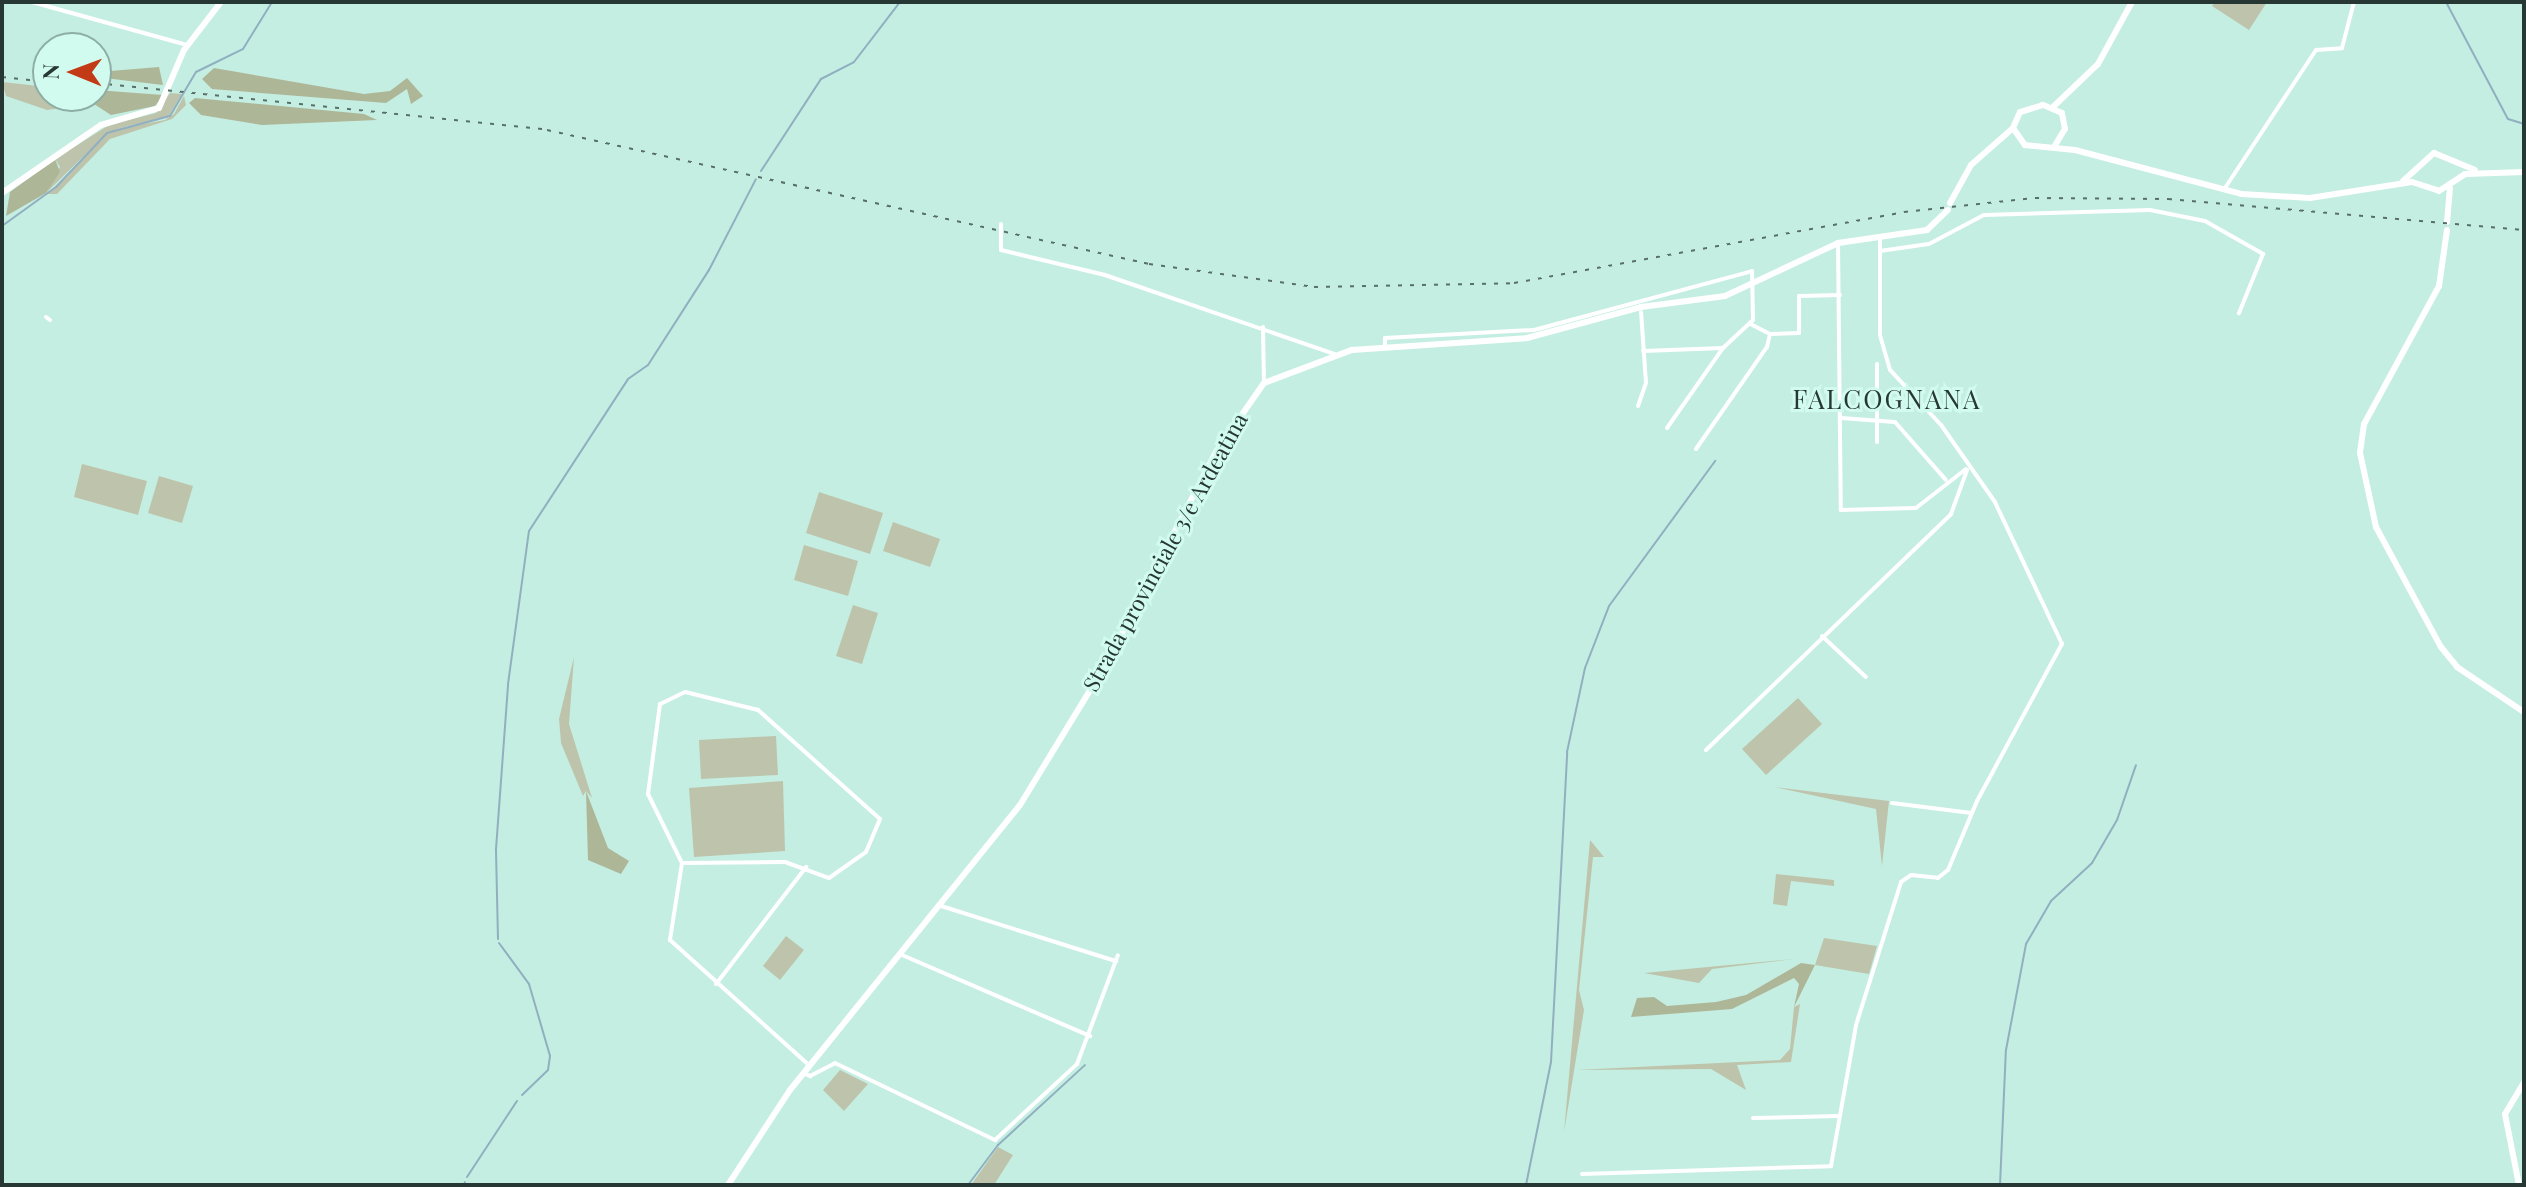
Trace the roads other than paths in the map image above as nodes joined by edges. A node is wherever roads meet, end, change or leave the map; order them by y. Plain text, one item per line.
1 (32, 2) edge
2 (221, 2) edge
3 (2132, 2) edge
4 (2354, 2) edge
5 (187, 45) junction
6 (2071, 97) junction
7 (2053, 107) junction
8 (2064, 116) junction
9 (2013, 128) junction
10 (2063, 136) junction
11 (2016, 138) junction
12 (1999, 139) junction
13 (2054, 147) junction
14 (2075, 150) junction
15 (2455, 163) junction
16 (2420, 165) junction
17 (2480, 171) junction
18 (2524, 172) edge
19 (2456, 180) junction
20 (2400, 182) junction
21 (2422, 184) junction
22 (2450, 188) junction
23 (2223, 190) junction
24 (2439, 191) junction
25 (2, 193) edge
26 (2449, 210) junction
27 (1001, 224) dead end
28 (1880, 236) junction
29 (1838, 243) junction
30 (1880, 251) junction
31 (1755, 285) junction
32 (1840, 295) junction
33 (1641, 312) dead end
34 (2239, 313) dead end
35 (1750, 324) junction
36 (1263, 327) junction
37 (1770, 334) junction
38 (1385, 345) junction
39 (1723, 348) junction
40 (1643, 351) junction
41 (1335, 354) junction
42 (1877, 364) dead end
43 (1264, 383) junction
44 (1638, 406) dead end
45 (1841, 418) junction
46 (1878, 418) junction
47 (1667, 428) dead end
48 (1877, 442) dead end
49 (1696, 449) dead end
50 (1967, 470) junction
51 (1946, 480) junction
52 (1822, 636) junction
53 (1866, 677) dead end
54 (2524, 712) edge
55 (1706, 750) dead end
56 (1892, 803) dead end
57 (1971, 813) junction
58 (682, 863) junction
59 (806, 867) junction
60 (936, 905) junction
61 (902, 955) junction
62 (716, 984) junction
63 (1090, 1036) junction
64 (810, 1066) junction
65 (803, 1073) junction
66 (2524, 1082) edge
67 (1840, 1116) junction
68 (1753, 1118) dead end
69 (1582, 1174) dead end
70 (728, 1185) edge
71 (2519, 1185) edge

1 - 5 street
2 - 5 main road
3 - 6 main road
4 - 23 street
5 - 25 main road
6 - 7 main road
6 - 8 main road
7 - 8 main road
7 - 9 main road
8 - 10 main road
9 - 11 main road
9 - 12 main road
10 - 13 main road
10 - 14 main road
11 - 12 main road
11 - 13 main road
12 - 28 main road
13 - 14 main road
14 - 23 main road
15 - 16 main road
15 - 17 main road
15 - 19 main road
16 - 20 main road
16 - 21 main road
17 - 18 main road
17 - 19 main road
19 - 22 main road
20 - 21 main road
20 - 23 main road
21 - 24 main road
22 - 24 main road
22 - 26 main road
24 - 26 main road
26 - 54 main road
27 - 36 street
28 - 29 main road
28 - 30 street
29 - 31 main road
29 - 32 street
30 - 34 street
30 - 50 street
31 - 35 street
31 - 38 main road
31 - 38 street
32 - 37 street
32 - 45 street
33 - 40 street
35 - 37 street
35 - 39 street
36 - 41 street
36 - 43 street
37 - 49 street
38 - 41 main road
39 - 40 street
39 - 47 street
40 - 44 street
41 - 43 main road
42 - 46 street
43 - 60 main road, Strada provinciale 3/e Ardeatina
45 - 46 street
45 - 51 street
46 - 48 street
46 - 51 street
50 - 51 street
50 - 52 street
50 - 57 street
52 - 53 street
52 - 55 street
56 - 57 street
57 - 67 street
58 - 59 street
58 - 59 street
58 - 62 street
59 - 62 street
60 - 61 main road, Strada provinciale 3/e Ardeatina
60 - 63 street
61 - 63 street
61 - 64 main road, Strada provinciale 3/e Ardeatina
62 - 64 street
63 - 65 street
64 - 65 main road, Strada provinciale 3/e Ardeatina
65 - 70 main road, Strada provinciale 3/e Ardeatina
66 - 71 main road
67 - 68 street
67 - 69 street

